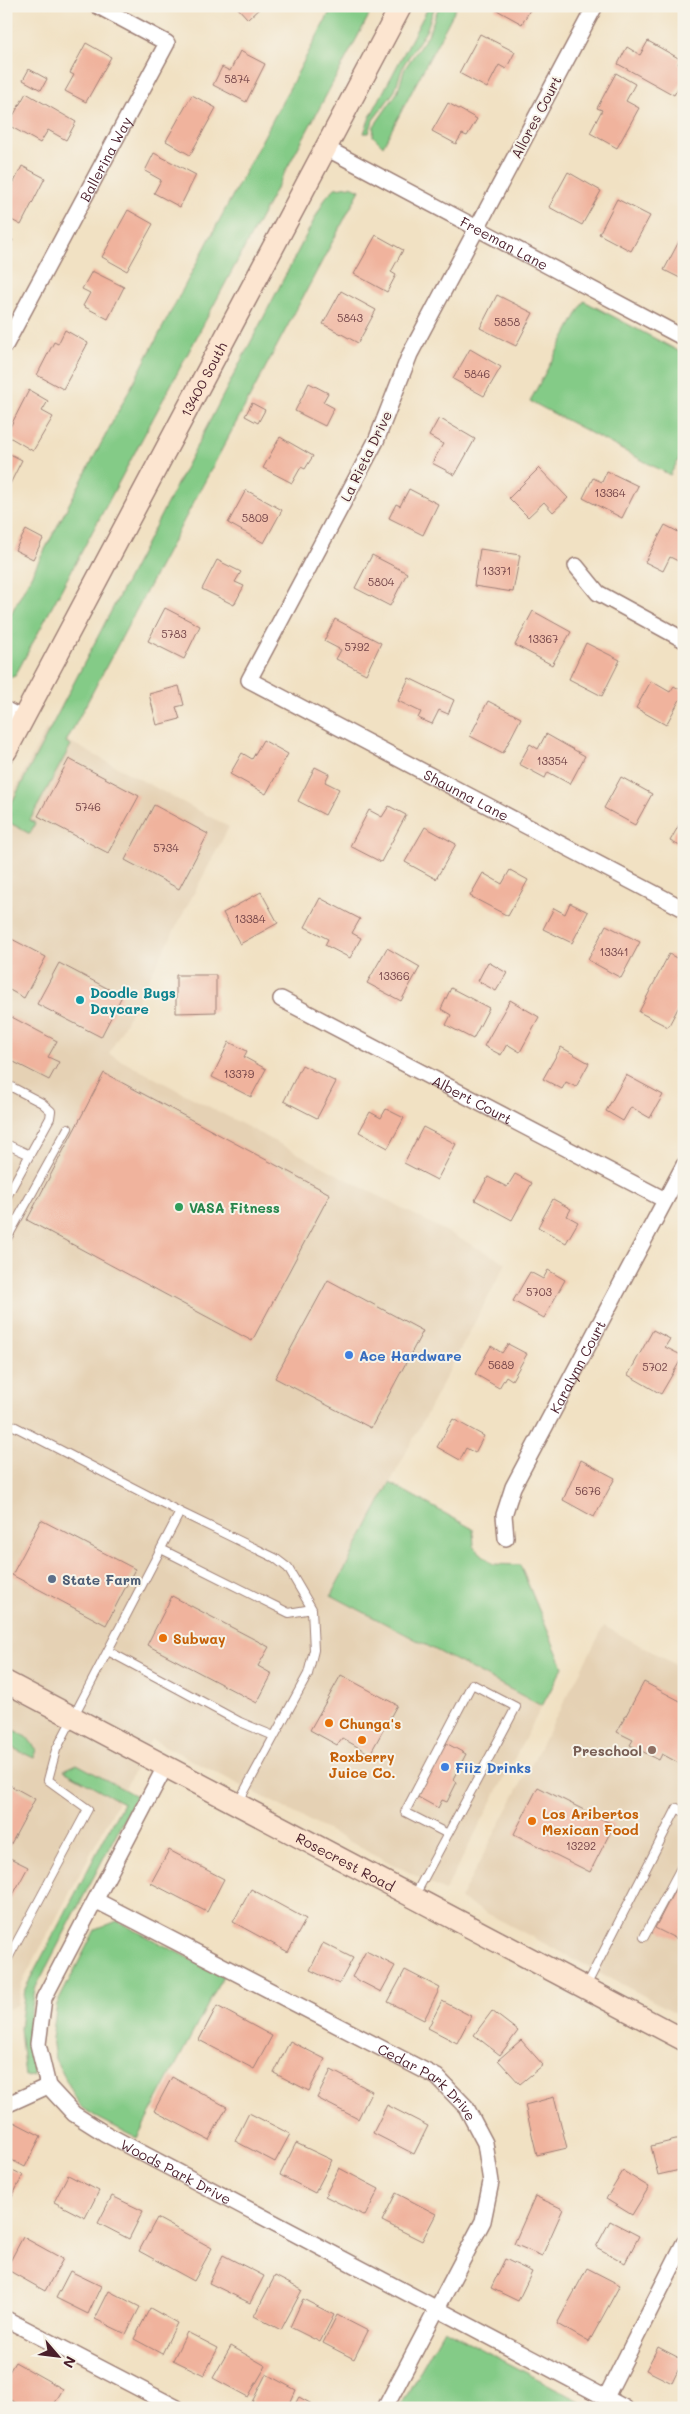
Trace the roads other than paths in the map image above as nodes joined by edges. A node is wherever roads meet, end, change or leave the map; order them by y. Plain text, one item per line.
1 (98, 6) edge
2 (401, 6) edge
3 (595, 6) edge
4 (326, 148) junction
5 (477, 228) junction
6 (684, 338) edge
7 (6, 344) edge
8 (576, 566) dead end
9 (684, 640) edge
10 (249, 680) joint
11 (15, 714) edge
12 (6, 752) edge
13 (684, 909) edge
14 (281, 998) dead end
15 (6, 1084) edge
16 (68, 1128) dead end
17 (6, 1144) edge
18 (30, 1155) junction
19 (684, 1165) edge
20 (6, 1198) edge
21 (665, 1200) junction
22 (6, 1240) edge
23 (6, 1422) edge
24 (180, 1512) junction
25 (506, 1538) dead end
26 (161, 1549) junction
27 (312, 1609) junction
28 (108, 1651) junction
29 (6, 1682) edge
30 (73, 1717) junction
31 (274, 1736) junction
32 (166, 1765) junction
33 (238, 1803) junction
34 (684, 1812) edge
35 (448, 1834) junction
36 (684, 1862) edge
37 (414, 1897) junction
38 (97, 1901) junction
39 (644, 1937) dead end
40 (6, 1962) edge
41 (585, 1987) junction
42 (684, 2040) edge
43 (48, 2086) junction
44 (6, 2106) edge
45 (684, 2243) edge
46 (438, 2310) junction
47 (6, 2319) edge
48 (606, 2397) junction
49 (177, 2408) edge
50 (385, 2408) edge
51 (625, 2408) edge

1 - 7 street, Ballerina Way
2 - 4 main road, 13400 South
3 - 5 street, Allores Court
4 - 5 street, Freeman Lane
4 - 11 main road, 13400 South
5 - 6 street, Freeman Lane
5 - 10 street, La Rieta Drive
8 - 9 street
10 - 13 street, Shaunna Lane
11 - 12 main road, 13400 South
14 - 21 street, Albert Court
15 - 18 lane
16 - 22 lane
17 - 18 lane
18 - 20 lane
19 - 21 street, Karalynn Court
21 - 25 street, Karalynn Court
23 - 24 lane
24 - 26 lane
24 - 27 lane
26 - 27 lane
26 - 28 lane
27 - 31 lane
28 - 30 lane
28 - 31 lane
29 - 30 main road, Rosecrest Road
30 - 32 main road, Rosecrest Road
30 - 40 lane
31 - 33 lane
32 - 33 main road, Rosecrest Road
32 - 38 street, Woods Park Drive
33 - 37 main road, Rosecrest Road
34 - 41 lane
35 - 35 lane
35 - 37 lane
36 - 39 lane
37 - 41 main road, Rosecrest Road
38 - 43 street, Woods Park Drive
38 - 46 street, Cedar Park Drive
41 - 42 main road, Rosecrest Road
43 - 44 street
43 - 46 street, Woods Park Drive
45 - 48 street
46 - 48 street, Woods Park Drive
46 - 50 street, Cedar Park Drive
47 - 49 street
48 - 51 street, Woods Park Drive

